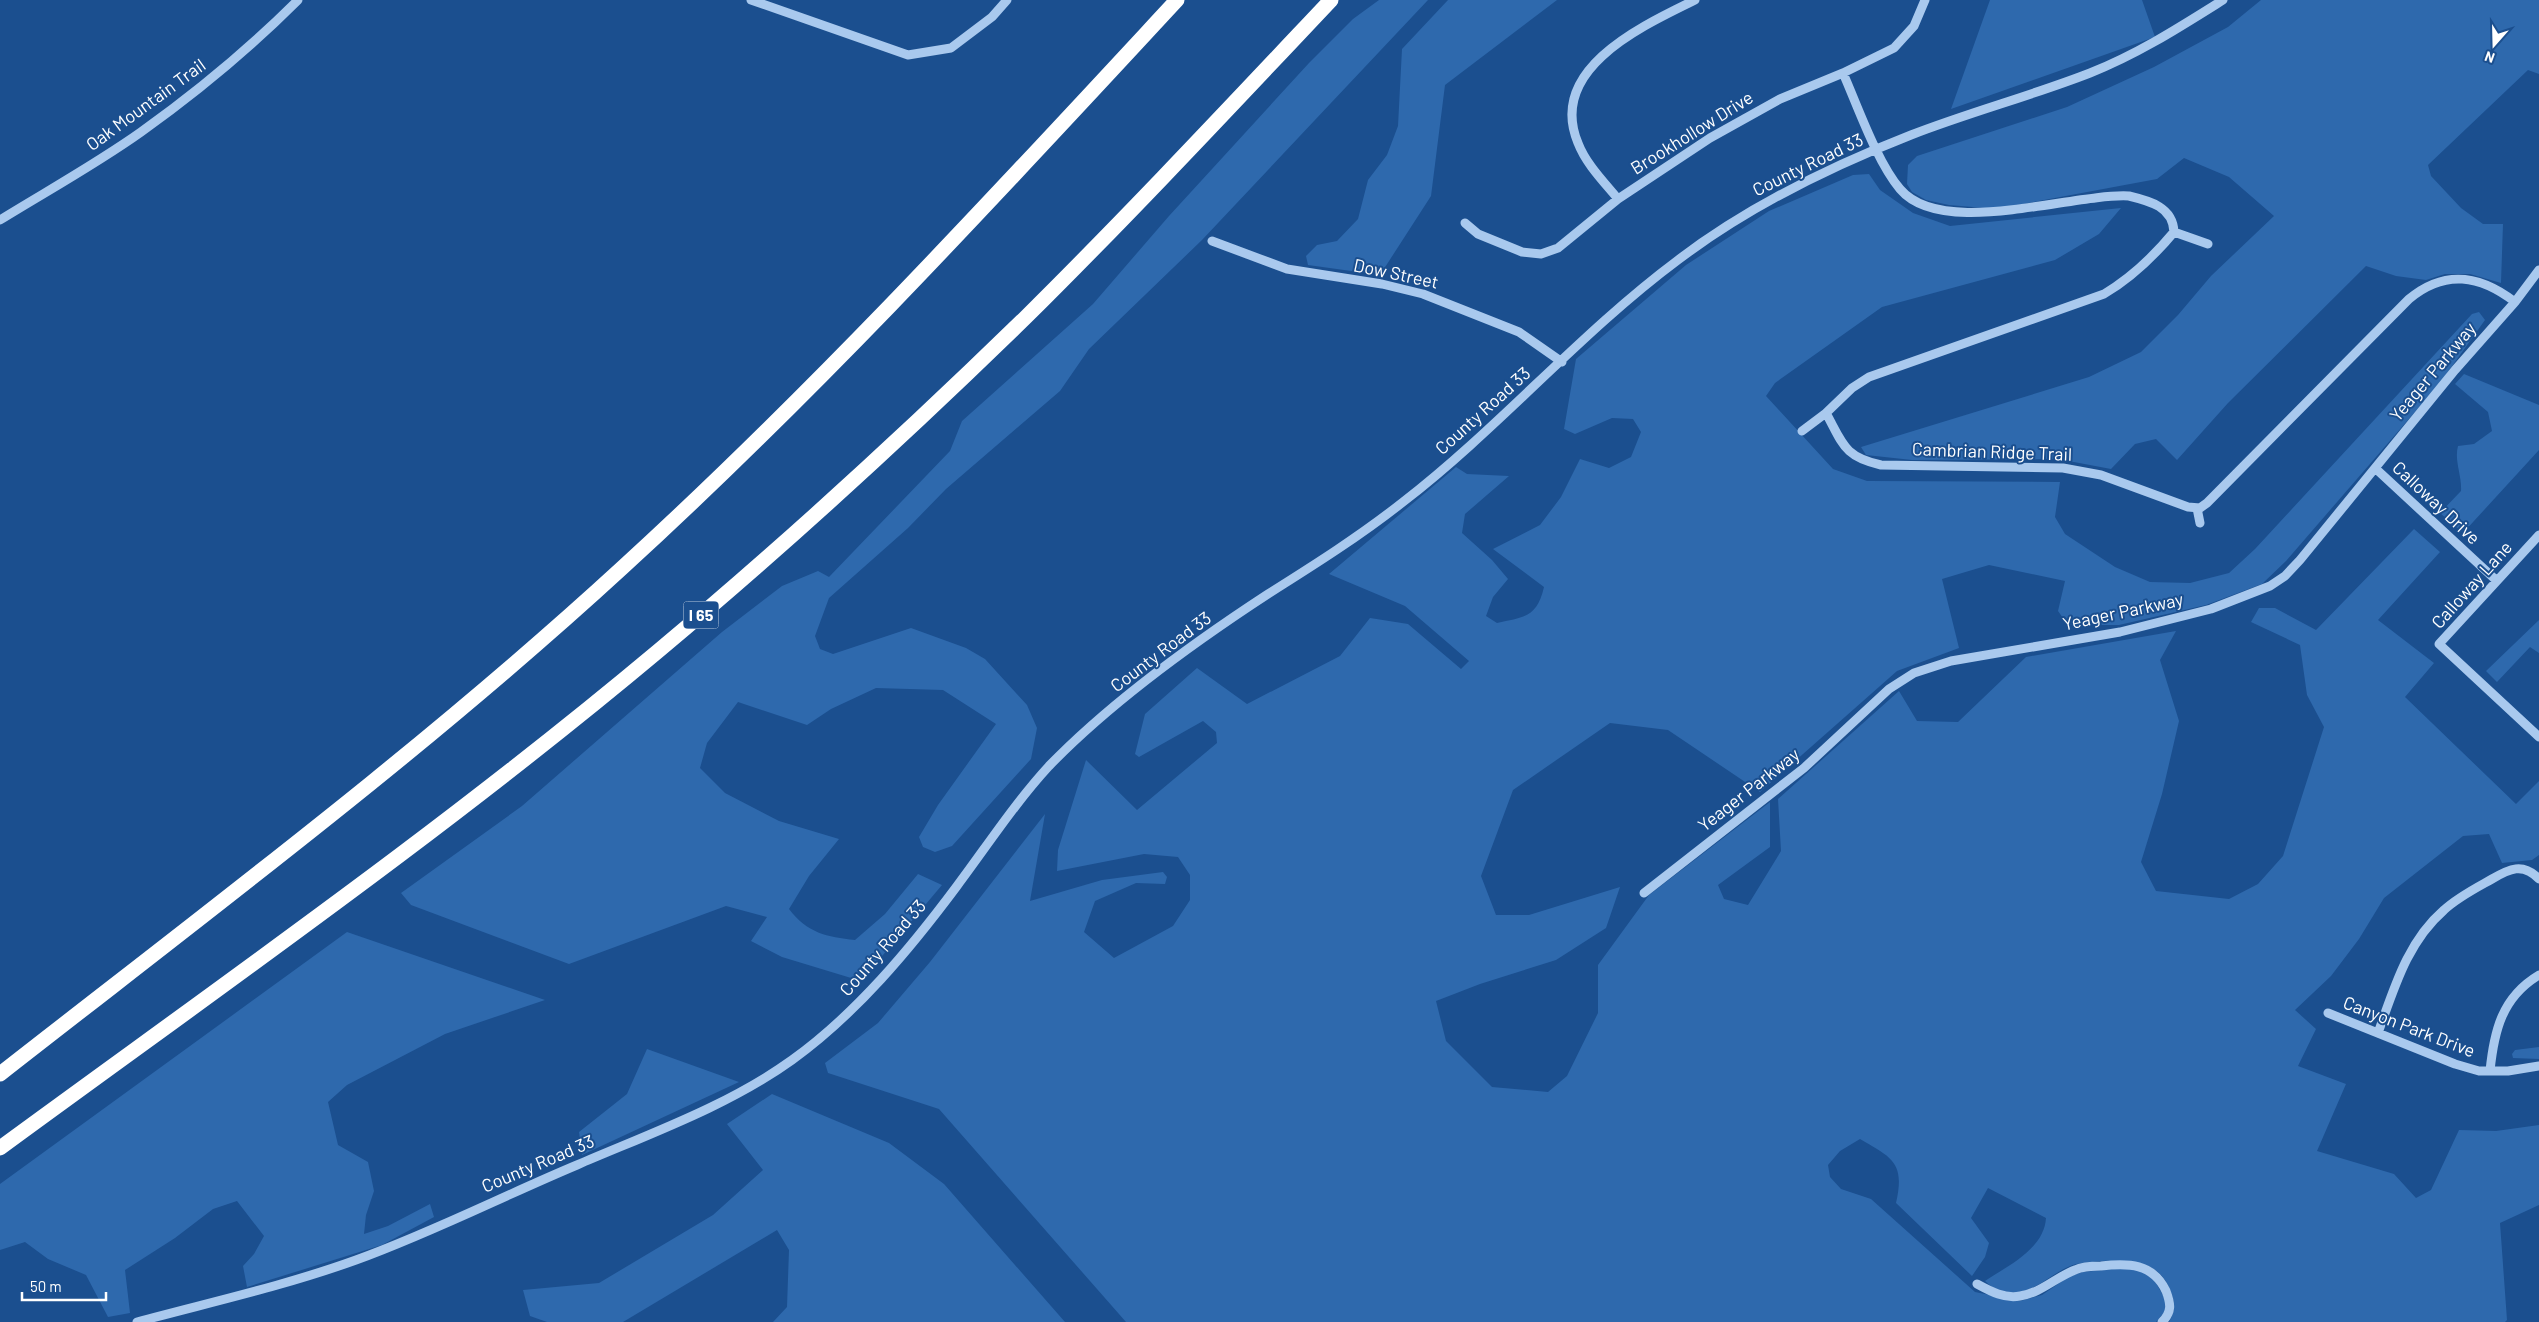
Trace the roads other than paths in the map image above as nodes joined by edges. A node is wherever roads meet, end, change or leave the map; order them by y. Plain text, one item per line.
1 (298, 0) edge
2 (751, 0) edge
3 (1007, 0) edge
4 (1177, 0) edge
5 (1331, 0) edge
6 (1695, 0) edge
7 (1925, 0) edge
8 (2223, 0) edge
9 (1843, 73) junction
10 (1878, 149) junction
11 (1618, 199) junction
12 (0, 220) edge
13 (1465, 223) dead end
14 (2174, 232) junction
15 (1212, 241) dead end
16 (2208, 244) dead end
17 (2539, 270) edge
18 (2515, 302) junction
19 (1562, 362) junction
20 (1826, 413) junction
21 (1802, 431) dead end
22 (2375, 468) junction
23 (2197, 508) junction
24 (2200, 523) dead end
25 (2539, 535) edge
26 (2497, 581) junction
27 (2539, 737) edge
28 (2539, 879) edge
29 (1644, 893) dead end
30 (2539, 975) edge
31 (2328, 1013) dead end
32 (2378, 1033) junction
33 (2539, 1066) edge
34 (2490, 1071) junction
35 (0, 1074) edge
36 (0, 1148) edge
37 (1977, 1284) dead end
38 (137, 1322) edge
39 (2162, 1322) edge

1 - 12 street, Oak Mountain Trail
2 - 3 street
4 - 35 highway
5 - 36 highway, I 65
6 - 11 street
7 - 9 street, Brookhollow Drive
8 - 10 street, County Road 33
9 - 10 street
9 - 11 street, Brookhollow Drive
10 - 14 street
10 - 19 street, County Road 33
11 - 13 street, Brookhollow Drive
14 - 16 street
14 - 20 street
15 - 19 street, Dow Street
17 - 18 street, Yeager Parkway
18 - 22 street, Yeager Parkway
18 - 23 street
19 - 38 street, County Road 33
20 - 21 street
20 - 23 street, Cambrian Ridge Trail
22 - 26 street, Calloway Drive
22 - 29 street, Yeager Parkway
23 - 24 street
25 - 26 street, Calloway Lane
26 - 27 street, Calloway Lane
28 - 32 street
30 - 34 street
31 - 32 street, Canyon Park Drive
32 - 34 street, Canyon Park Drive
33 - 34 street, Canyon Park Drive
37 - 39 street

